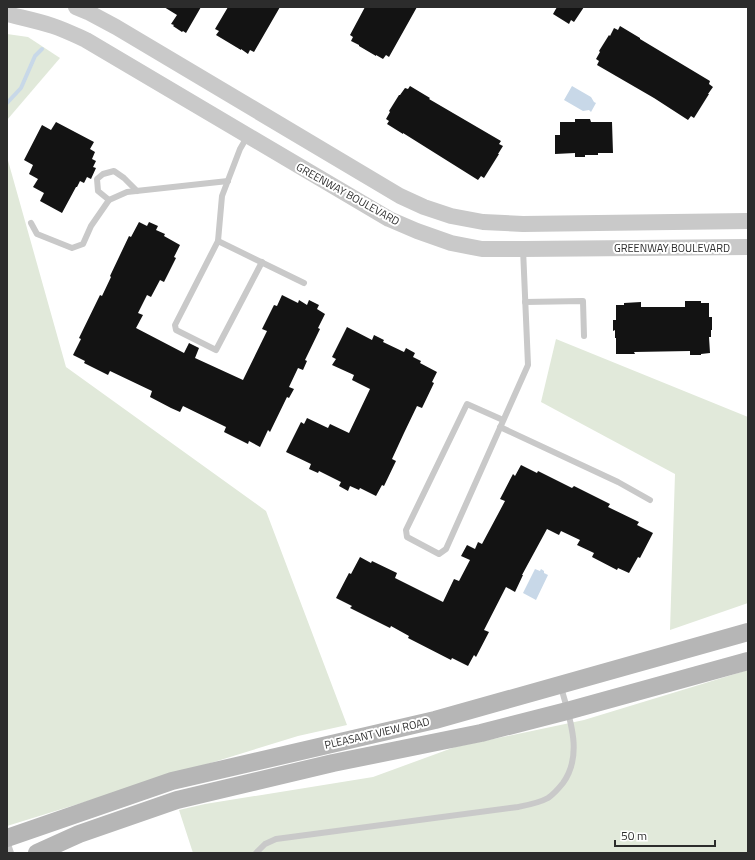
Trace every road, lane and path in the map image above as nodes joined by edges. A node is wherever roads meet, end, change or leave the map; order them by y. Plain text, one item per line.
1 (76, 7) edge
2 (7, 14) edge
3 (248, 136) junction
4 (228, 181) junction
5 (137, 191) junction
6 (109, 200) junction
7 (748, 221) edge
8 (31, 223) dead end
9 (218, 241) junction
10 (748, 247) edge
11 (523, 250) junction
12 (262, 262) junction
13 (304, 283) dead end
14 (525, 302) junction
15 (584, 336) dead end
16 (503, 420) junction
17 (500, 427) junction
18 (650, 500) dead end
19 (748, 632) edge
20 (748, 661) edge
21 (560, 685) junction
22 (567, 711) junction
23 (7, 840) edge
24 (11, 853) edge
25 (37, 853) edge
26 (256, 853) edge

1 - 7 street
2 - 3 street, GREENWAY BOULEVARD
3 - 4 lane
3 - 11 street, GREENWAY BOULEVARD
4 - 5 lane
4 - 9 lane
5 - 6 lane
5 - 6 lane
6 - 8 lane
9 - 12 lane
9 - 12 lane
10 - 11 street, GREENWAY BOULEVARD
11 - 14 lane
12 - 13 lane
14 - 15 lane
14 - 16 lane
16 - 17 lane
16 - 17 lane
17 - 18 lane
19 - 21 main road, PLEASANT VIEW ROAD
20 - 22 main road, PLEASANT VIEW ROAD
21 - 22 lane
21 - 23 main road, PLEASANT VIEW ROAD
22 - 25 main road, PLEASANT VIEW ROAD
22 - 26 lane
23 - 24 lane

